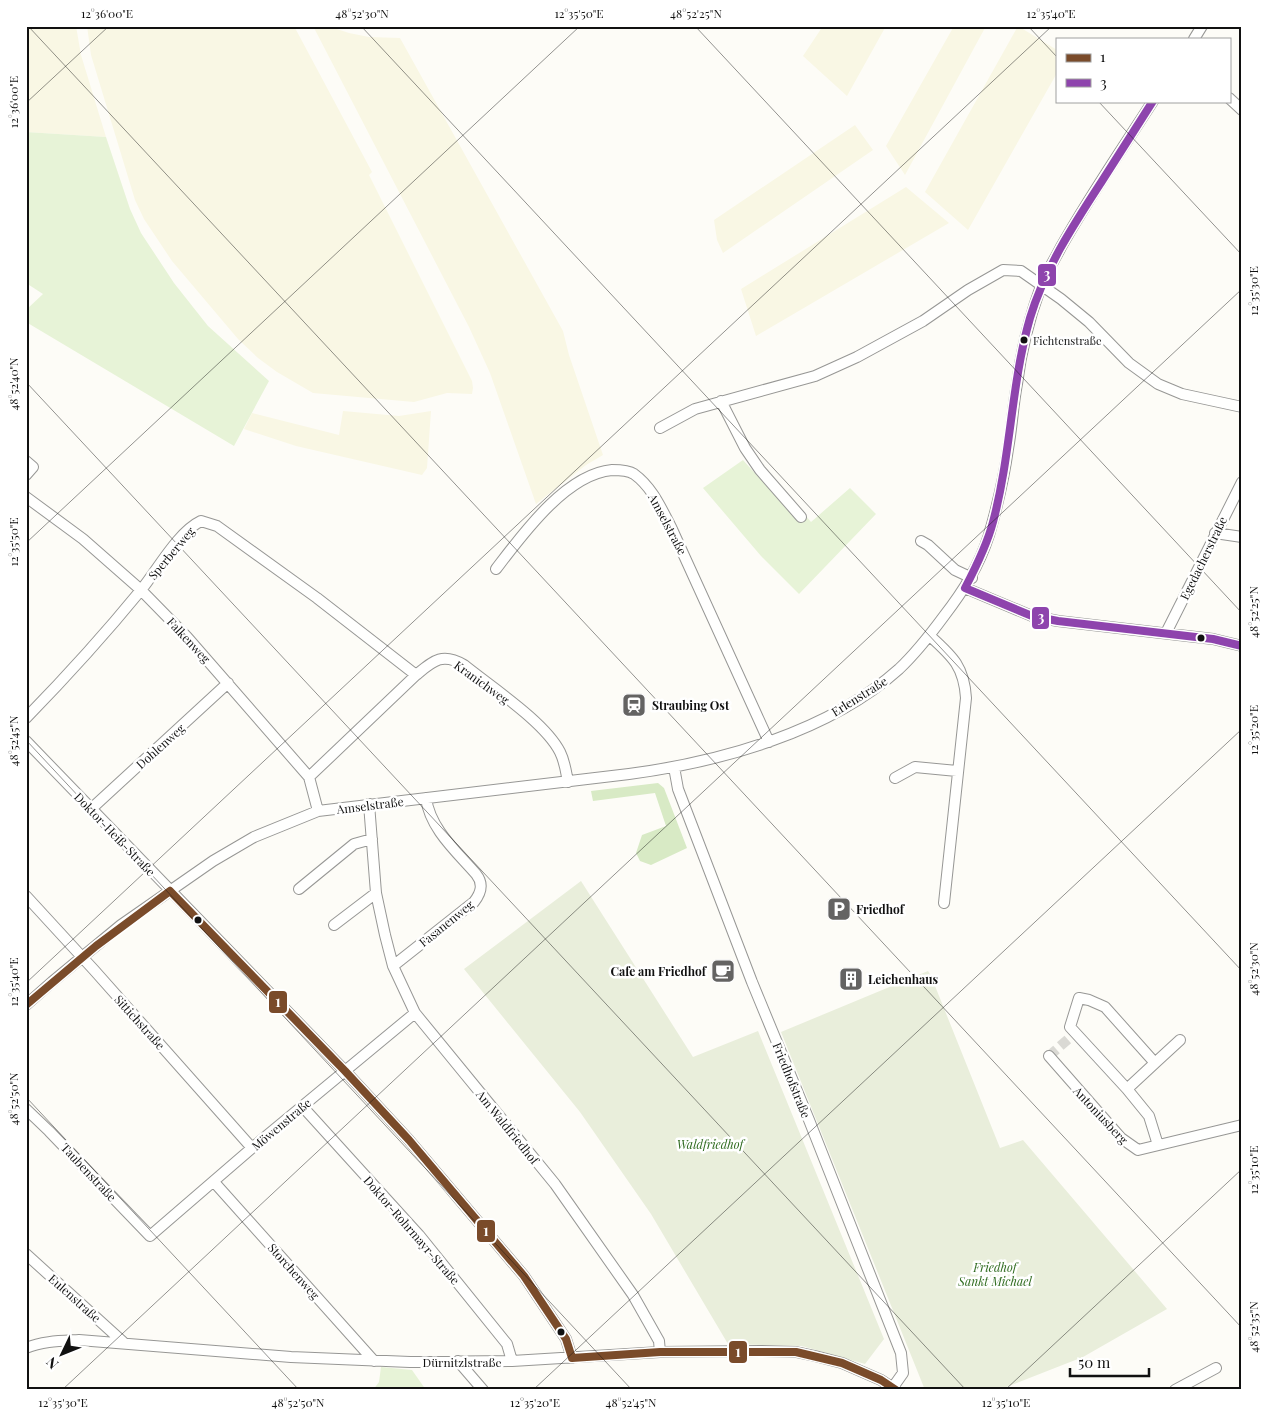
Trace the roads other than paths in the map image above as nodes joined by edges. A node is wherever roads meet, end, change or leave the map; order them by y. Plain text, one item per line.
1 (1202, 26) edge
2 (1195, 38) edge
3 (1230, 99) edge
4 (1152, 102) edge
5 (1242, 110) edge
6 (1041, 285) junction
7 (721, 401) junction
8 (1242, 407) edge
9 (660, 428) dead end
10 (1242, 482) edge
11 (26, 497) edge
12 (802, 517) dead end
13 (1215, 533) junction
14 (1242, 538) edge
15 (921, 542) dead end
16 (496, 569) dead end
17 (972, 578) junction
18 (965, 588) junction
19 (141, 590) junction
20 (1166, 634) junction
21 (930, 636) junction
22 (1242, 646) edge
23 (416, 675) junction
24 (228, 683) junction
25 (26, 718) edge
26 (26, 741) edge
27 (773, 741) junction
28 (674, 767) junction
29 (957, 771) junction
30 (309, 777) junction
31 (895, 778) dead end
32 (568, 782) junction
33 (426, 798) junction
34 (369, 804) junction
35 (91, 808) junction
36 (318, 812) junction
37 (372, 839) junction
38 (299, 889) dead end
39 (170, 891) junction
40 (376, 893) junction
41 (26, 896) edge
42 (944, 902) dead end
43 (334, 925) dead end
44 (82, 957) junction
45 (393, 966) junction
46 (26, 1005) edge
47 (415, 1014) junction
48 (1180, 1040) dead end
49 (1049, 1056) dead end
50 (1155, 1063) junction
51 (345, 1072) junction
52 (1127, 1090) junction
53 (302, 1106) junction
54 (26, 1109) edge
55 (1242, 1125) edge
56 (1158, 1145) junction
57 (252, 1148) junction
58 (214, 1182) junction
59 (150, 1236) joint
60 (26, 1254) edge
61 (123, 1342) junction
62 (26, 1348) edge
63 (660, 1352) junction
64 (572, 1358) junction
65 (374, 1360) junction
66 (458, 1361) junction
67 (512, 1361) junction
68 (1216, 1368) dead end
69 (893, 1389) edge
70 (482, 1390) edge
71 (1175, 1390) edge

1 - 2 street
3 - 5 street
4 - 6 street, Erlenstraße
6 - 7 street
6 - 8 street
6 - 17 street, Erlenstraße
7 - 9 street
7 - 12 street
10 - 13 street, Egedacherstraße
11 - 19 street, Falkenweg
13 - 14 street
13 - 20 street, Egedacherstraße
15 - 17 street
16 - 27 street, Amselstraße
17 - 18 street, Erlenstraße
18 - 20 street
18 - 21 street, Erlenstraße
19 - 23 street, Sperberweg
19 - 24 street, Falkenweg
19 - 25 street, Sperberweg
20 - 22 street
21 - 27 street, Erlenstraße
21 - 29 street
23 - 30 street, Kranichweg
23 - 32 street, Kranichweg
24 - 30 street, Falkenweg
24 - 35 street, Dohlenweg
26 - 35 street, Doktor-Heiß-Straße
27 - 28 street, Amselstraße
28 - 32 street, Amselstraße
28 - 69 street, Friedhofstraße
29 - 31 street
29 - 42 street
30 - 36 street, Falkenweg
32 - 33 street, Amselstraße
33 - 34 street, Amselstraße
33 - 45 street, Fasanenweg
34 - 36 street, Amselstraße
34 - 37 street, Am Waldfriedhof
35 - 39 street, Doktor-Heiß-Straße
36 - 39 street, Amselstraße
37 - 38 street
37 - 40 street, Am Waldfriedhof
39 - 44 street, Amselstraße
39 - 51 street, Doktor-Heiß-Straße
40 - 43 street
40 - 45 street, Am Waldfriedhof
41 - 44 street, Sittichstraße
44 - 46 street, Amselstraße
44 - 57 street, Sittichstraße
45 - 47 street, Am Waldfriedhof
47 - 51 street, Möwenstraße
47 - 63 street, Am Waldfriedhof
48 - 50 street
49 - 56 street, Antoniusberg
50 - 52 street
50 - 52 street
51 - 53 street, Möwenstraße
51 - 64 street, Doktor-Heiß-Straße
52 - 56 street
53 - 57 street, Möwenstraße
53 - 67 street, Doktor-Rohrmayr-Straße
54 - 59 street, Taubenstraße
55 - 56 street, Antoniusberg
57 - 58 street, Möwenstraße
58 - 59 street, Möwenstraße
58 - 65 street, Storchenweg
60 - 61 street, Eulenstraße
61 - 62 street, Dürnitzlstraße
61 - 65 street, Dürnitzlstraße
63 - 64 street, Dürnitzlstraße
63 - 69 street, Dürnitzlstraße
64 - 67 street, Dürnitzlstraße
65 - 66 street, Dürnitzlstraße
66 - 67 street, Dürnitzlstraße
66 - 70 street
68 - 71 street

